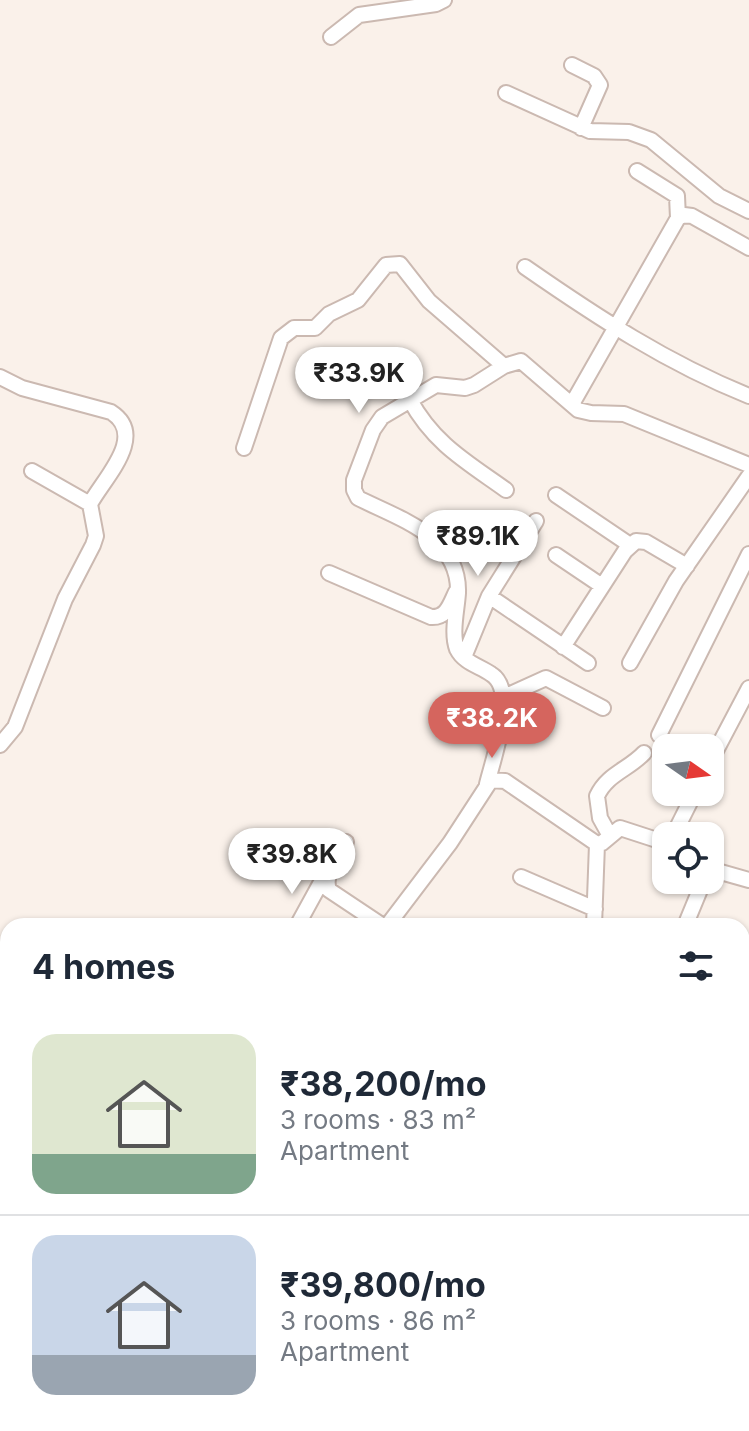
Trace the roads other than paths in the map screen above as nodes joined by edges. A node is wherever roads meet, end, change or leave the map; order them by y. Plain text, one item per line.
1 (444, 0) edge
2 (331, 37) dead end
3 (572, 65) dead end
4 (506, 93) dead end
5 (581, 128) junction
6 (637, 171) dead end
7 (749, 211) edge
8 (678, 218) junction
9 (749, 248) edge
10 (525, 267) dead end
11 (614, 328) junction
12 (504, 366) junction
13 (0, 377) edge
14 (749, 396) edge
15 (410, 400) junction
16 (572, 404) junction
17 (244, 448) dead end
18 (749, 465) edge
19 (32, 471) dead end
20 (749, 476) edge
21 (506, 490) dead end
22 (556, 495) dead end
23 (90, 504) junction
24 (536, 521) dead end
25 (630, 545) junction
26 (749, 554) edge
27 (556, 555) dead end
28 (687, 566) junction
29 (329, 573) dead end
30 (602, 586) junction
31 (458, 588) junction
32 (489, 596) junction
33 (563, 647) junction
34 (464, 657) junction
35 (588, 663) dead end
36 (630, 663) dead end
37 (749, 688) edge
38 (504, 697) junction
39 (603, 708) dead end
40 (659, 734) edge
41 (724, 735) edge
42 (0, 745) edge
43 (644, 753) dead end
44 (487, 784) junction
45 (652, 838) edge
46 (603, 840) junction
47 (346, 842) dead end
48 (724, 873) edge
49 (521, 877) dead end
50 (749, 880) edge
51 (320, 884) dead end
52 (698, 894) edge
53 (595, 909) junction
54 (301, 918) edge
55 (373, 918) edge
56 (391, 918) edge
57 (594, 918) edge
58 (688, 918) edge

1 - 2 street
3 - 5 street
4 - 5 street
5 - 7 street
6 - 8 street
8 - 9 street
8 - 11 street
10 - 11 street
11 - 14 street
11 - 16 street
12 - 15 street
12 - 16 street
12 - 17 street
13 - 23 street
15 - 21 street
15 - 31 street
16 - 18 street
19 - 23 street
20 - 28 street
22 - 25 street
23 - 42 street
24 - 32 street
25 - 28 street
25 - 30 street
26 - 40 street
27 - 30 street
28 - 36 street
29 - 31 street
30 - 33 street
31 - 34 street
32 - 33 street
32 - 34 street
33 - 35 street
34 - 38 street
37 - 41 street
38 - 39 street
38 - 44 street
43 - 46 street
44 - 46 street
44 - 56 street
45 - 46 street
46 - 53 street
47 - 55 street
48 - 50 street
49 - 53 street
51 - 54 street
52 - 58 street
53 - 57 street

